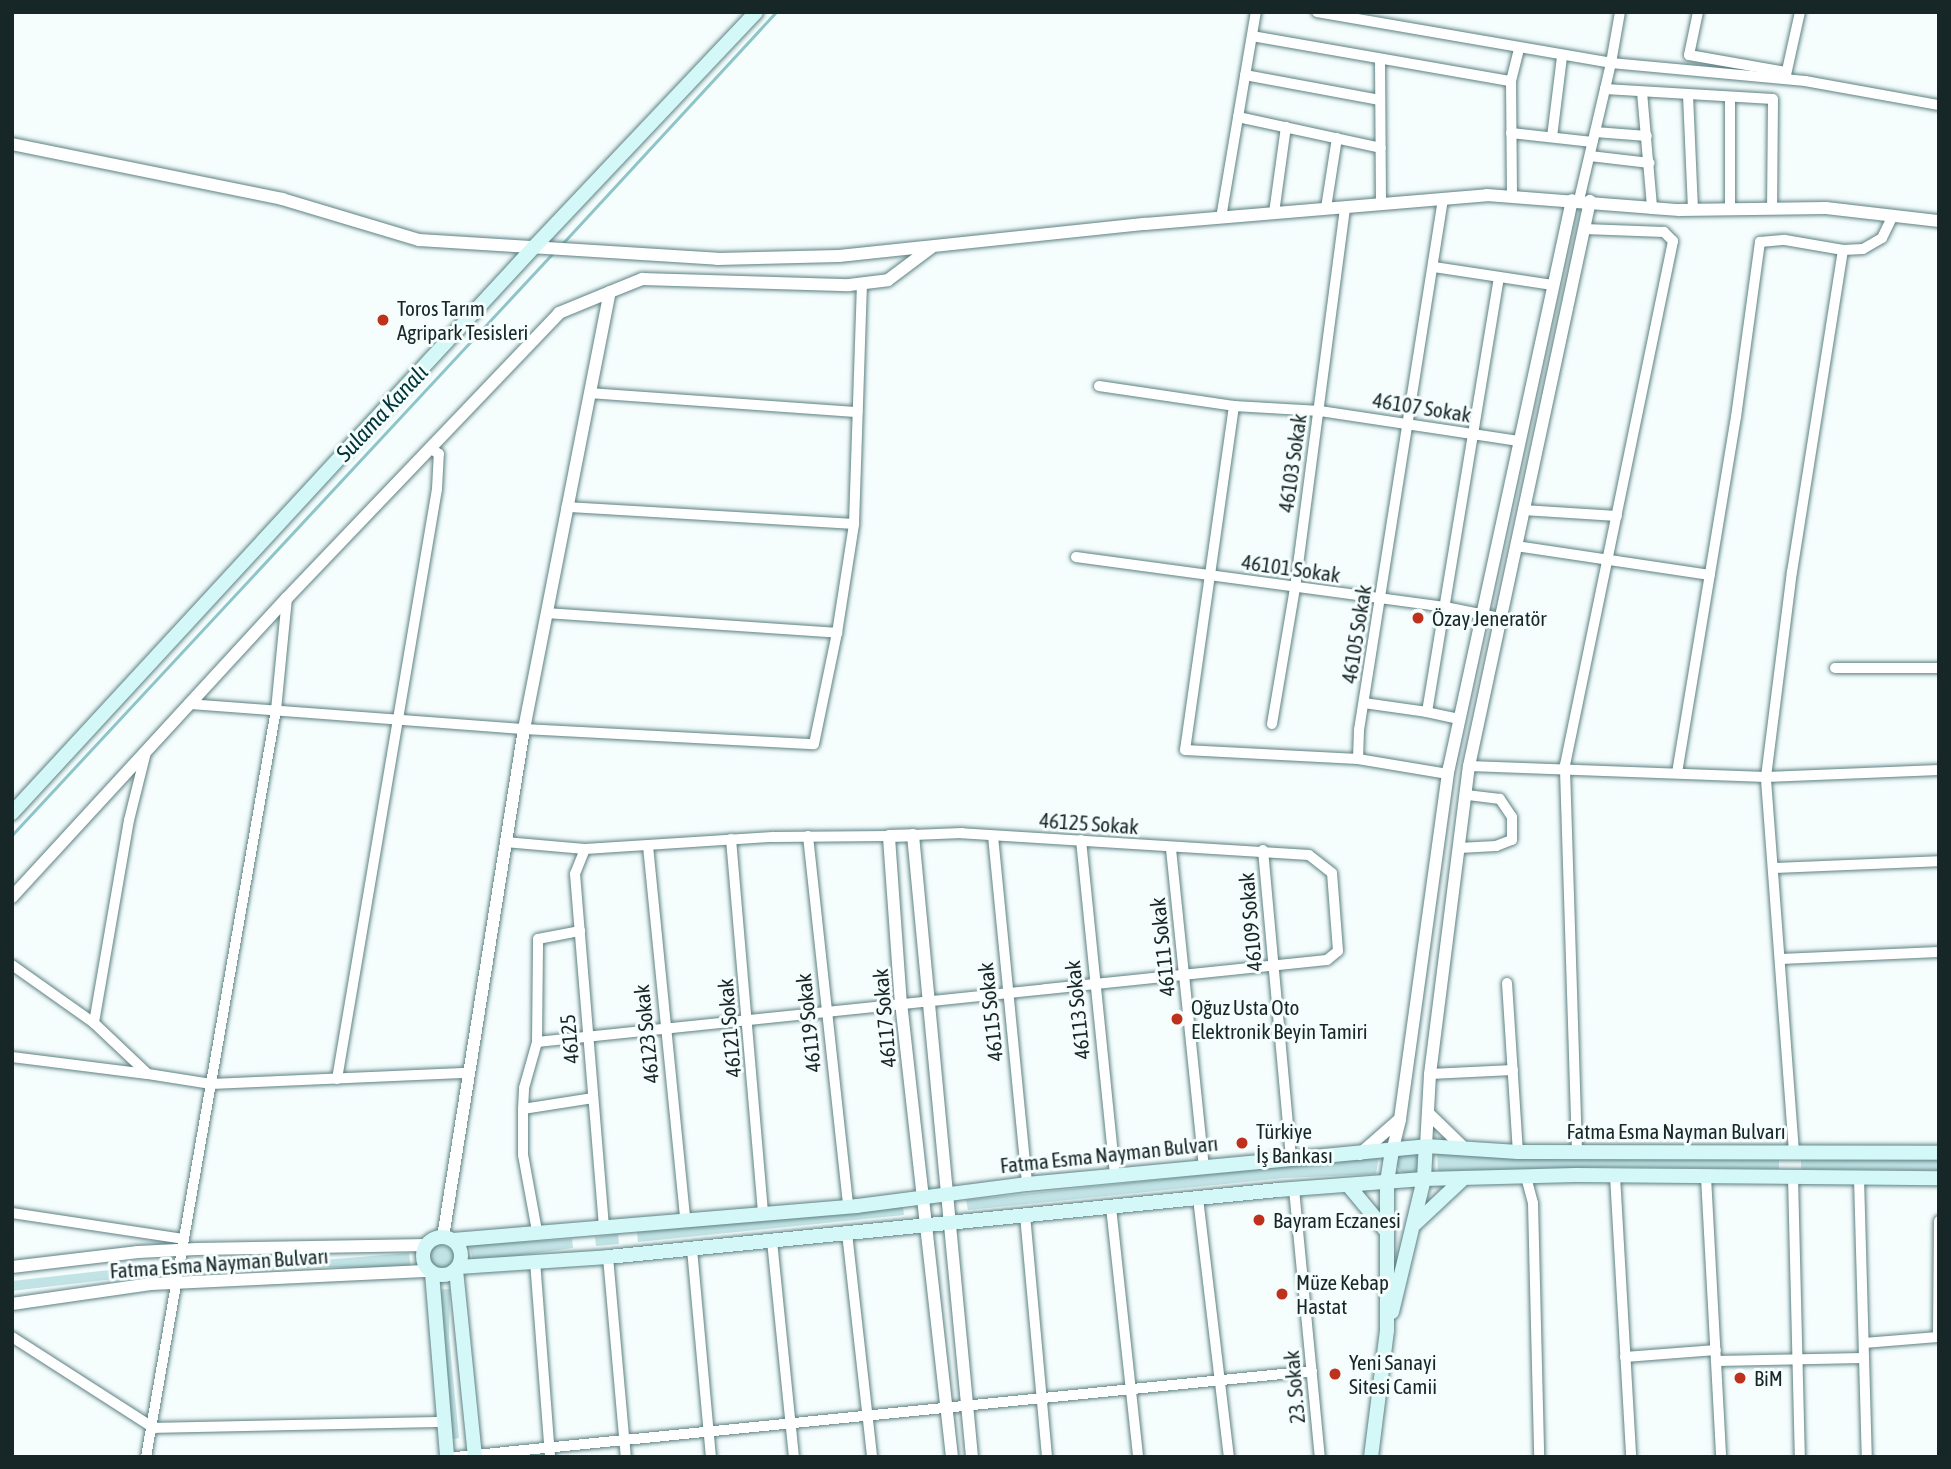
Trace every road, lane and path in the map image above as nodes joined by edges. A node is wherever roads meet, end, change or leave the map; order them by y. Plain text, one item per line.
1 (756, 12) edge
2 (1256, 12) edge
3 (1317, 12) edge
4 (1620, 12) edge
5 (1698, 12) edge
6 (1800, 12) edge
7 (1252, 36) junction
8 (1519, 48) junction
9 (1562, 57) junction
10 (1380, 59) junction
11 (1611, 63) junction
12 (1245, 75) junction
13 (1786, 76) junction
14 (1511, 81) junction
15 (1605, 89) junction
16 (1642, 92) junction
17 (1688, 95) junction
18 (1730, 97) junction
19 (1380, 100) junction
20 (1939, 105) edge
21 (1238, 117) junction
22 (1286, 127) junction
23 (1511, 133) junction
24 (1647, 136) junction
25 (1552, 137) junction
26 (1594, 137) junction
27 (1337, 138) junction
28 (12, 144) edge
29 (1381, 148) junction
30 (1590, 156) junction
31 (1650, 163) junction
32 (1512, 197) junction
33 (1443, 198) junction
34 (1580, 201) junction
35 (1381, 203) junction
36 (1345, 207) junction
37 (1652, 207) junction
38 (1326, 208) junction
39 (1772, 208) junction
40 (1730, 209) junction
41 (1693, 210) junction
42 (1274, 213) junction
43 (1892, 215) junction
44 (1221, 218) junction
45 (1939, 221) edge
46 (1584, 229) junction
47 (534, 247) junction
48 (932, 247) junction
49 (1843, 250) junction
50 (1434, 267) junction
51 (1499, 278) junction
52 (862, 283) junction
53 (1553, 285) junction
54 (610, 292) junction
55 (1099, 386) dead end
56 (590, 393) junction
57 (1234, 406) junction
58 (1320, 411) junction
59 (858, 412) junction
60 (1408, 424) junction
61 (1472, 434) junction
62 (1519, 441) junction
63 (430, 448) junction
64 (568, 508) junction
65 (1523, 510) junction
66 (1617, 516) junction
67 (854, 524) junction
68 (1516, 546) junction
69 (1076, 557) dead end
70 (1606, 560) junction
71 (1710, 575) junction
72 (1211, 576) junction
73 (1295, 588) junction
74 (287, 598) junction
75 (1381, 599) junction
76 (1445, 607) junction
77 (1482, 612) junction
78 (547, 613) junction
79 (1500, 618) junction
80 (837, 633) junction
81 (1835, 668) dead end
82 (1939, 668) edge
83 (1364, 703) junction
84 (189, 704) junction
85 (276, 710) junction
86 (1427, 712) junction
87 (1459, 719) junction
88 (396, 720) junction
89 (1272, 724) dead end
90 (524, 729) junction
91 (146, 751) junction
92 (1358, 760) junction
93 (1469, 766) junction
94 (1566, 769) junction
95 (1939, 769) edge
96 (1677, 773) junction
97 (1448, 774) junction
98 (1766, 777) junction
99 (1466, 795) junction
100 (12, 813) edge
101 (889, 835) junction
102 (913, 835) junction
103 (808, 836) junction
104 (993, 836) junction
105 (731, 839) junction
106 (1081, 841) junction
107 (506, 842) junction
108 (648, 846) junction
109 (1459, 848) junction
110 (585, 849) junction
111 (1171, 849) junction
112 (1263, 850) junction
113 (1939, 861) edge
114 (1774, 868) junction
115 (12, 897) edge
116 (580, 931) junction
117 (1939, 952) edge
118 (1780, 959) junction
119 (12, 965) edge
120 (1273, 965) junction
121 (1184, 975) junction
122 (1507, 984) dead end
123 (1093, 985) junction
124 (1007, 994) junction
125 (929, 1002) junction
126 (901, 1005) junction
127 (825, 1012) junction
128 (749, 1019) junction
129 (94, 1023) junction
130 (665, 1028) junction
131 (588, 1035) junction
132 (537, 1042) junction
133 (12, 1057) edge
134 (1513, 1070) junction
135 (468, 1073) junction
136 (148, 1074) junction
137 (1430, 1074) junction
138 (337, 1079) junction
139 (211, 1084) junction
140 (593, 1098) junction
141 (523, 1110) junction
142 (1428, 1113) junction
143 (1400, 1119) junction
144 (1426, 1146) junction
145 (1465, 1149) junction
146 (1577, 1151) junction
147 (1392, 1152) junction
148 (1518, 1152) junction
149 (1794, 1152) junction
150 (1939, 1153) edge
151 (1360, 1154) junction
152 (1290, 1158) junction
153 (1204, 1166) junction
154 (1115, 1175) junction
155 (1615, 1176) junction
156 (1526, 1177) junction
157 (1706, 1177) junction
158 (1793, 1177) junction
159 (1464, 1178) junction
160 (1859, 1178) junction
161 (1939, 1178) edge
162 (1424, 1179) junction
163 (1387, 1182) junction
164 (1027, 1184) junction
165 (1348, 1185) junction
166 (1294, 1189) junction
167 (947, 1193) junction
168 (922, 1196) junction
169 (1198, 1198) junction
170 (848, 1206) junction
171 (1111, 1207) junction
172 (12, 1213) edge
173 (763, 1213) junction
174 (1025, 1215) junction
175 (685, 1219) junction
176 (1939, 1221) edge
177 (949, 1224) junction
178 (1415, 1224) junction
179 (928, 1226) junction
180 (604, 1228) junction
181 (537, 1231) junction
182 (1387, 1231) junction
183 (847, 1233) junction
184 (448, 1239) junction
185 (772, 1241) junction
186 (182, 1244) junction
187 (427, 1245) junction
188 (692, 1249) junction
189 (608, 1257) junction
190 (535, 1261) junction
191 (12, 1267) edge
192 (457, 1268) junction
193 (431, 1272) junction
194 (174, 1283) junction
195 (12, 1304) edge
196 (1387, 1330) junction
197 (12, 1337) edge
198 (1864, 1343) junction
199 (1716, 1350) junction
200 (1625, 1357) junction
201 (1864, 1358) junction
202 (1797, 1359) junction
203 (1717, 1361) junction
204 (1312, 1371) junction
205 (1219, 1380) junction
206 (1131, 1389) junction
207 (1041, 1398) junction
208 (966, 1405) junction
209 (947, 1407) junction
210 (868, 1415) junction
211 (444, 1422) junction
212 (790, 1423) junction
213 (153, 1427) junction
214 (709, 1431) junction
215 (625, 1440) junction
216 (550, 1452) edge
217 (475, 1456) edge
218 (146, 1457) edge
219 (447, 1457) edge
220 (455, 1457) edge
221 (626, 1457) edge
222 (711, 1457) edge
223 (794, 1457) edge
224 (872, 1457) edge
225 (952, 1457) edge
226 (972, 1457) edge
227 (1047, 1457) edge
228 (1138, 1457) edge
229 (1229, 1457) edge
230 (1320, 1457) edge
231 (1371, 1457) edge
232 (1539, 1457) edge
233 (1631, 1457) edge
234 (1721, 1457) edge
235 (1800, 1457) edge
236 (1867, 1457) edge

1 - 47 main road
2 - 7 street
3 - 8 street
4 - 11 street
5 - 13 street
6 - 13 street
7 - 10 street
7 - 12 street
8 - 9 street
8 - 14 street
9 - 11 street
9 - 25 street
10 - 14 street
10 - 19 street
11 - 13 street
11 - 15 street
12 - 19 street
12 - 21 street
13 - 20 street
14 - 23 street
15 - 16 street
15 - 26 street
16 - 17 street
16 - 24 street
17 - 18 street
17 - 41 street
18 - 39 street
18 - 40 street
19 - 29 street
21 - 22 street
21 - 44 street
22 - 27 street
22 - 42 street
23 - 25 street
23 - 32 street
24 - 26 street
24 - 31 street
25 - 26 street
26 - 30 street
27 - 29 street
27 - 38 street
28 - 47 street
29 - 35 street
30 - 31 street
30 - 34 street
31 - 37 street
32 - 33 street
32 - 34 street
33 - 35 street
33 - 50 street, 46105 Sokak
34 - 37 street
34 - 46 street
34 - 53 street
35 - 36 street
36 - 38 street
36 - 58 street, 46103 Sokak
37 - 41 street
38 - 42 street
39 - 40 street
39 - 43 street
40 - 41 street
42 - 44 street
43 - 45 street
43 - 49 street
44 - 48 street
46 - 65 street
46 - 66 street
47 - 48 street
47 - 100 main road
48 - 52 street
49 - 71 street
49 - 98 street
50 - 51 street
50 - 60 street, 46105 Sokak
51 - 53 street
51 - 61 street
52 - 54 street
52 - 59 street
53 - 62 street
54 - 56 street
54 - 63 street
55 - 57 street, 46107 Sokak
56 - 59 street
56 - 64 street
57 - 58 street, 46107 Sokak
57 - 72 street
58 - 60 street, 46107 Sokak
58 - 73 street, 46103 Sokak
59 - 67 street
60 - 61 street, 46107 Sokak
60 - 75 street, 46105 Sokak
61 - 62 street, 46107 Sokak
61 - 76 street
62 - 77 street
63 - 74 street
63 - 88 street
64 - 67 street
64 - 78 street
65 - 66 street
65 - 68 street
66 - 70 street
67 - 80 street
68 - 70 street
68 - 79 street
69 - 72 street, 46101 Sokak
70 - 71 street
70 - 94 street
71 - 96 street
72 - 73 street, 46101 Sokak
72 - 92 street
73 - 75 street, 46101 Sokak
73 - 89 street, 46103 Sokak
74 - 84 street
74 - 85 street
75 - 76 street, 46101 Sokak
75 - 83 street, 46105 Sokak
76 - 77 street, 46101 Sokak
76 - 86 street
77 - 79 street, 46101 Sokak
77 - 87 street
78 - 80 street
78 - 90 street
79 - 93 street
80 - 90 street
81 - 82 street
83 - 86 street
83 - 92 street, 46105 Sokak
84 - 85 street
84 - 91 street
85 - 88 street
85 - 139 street
86 - 87 street
87 - 97 street
88 - 90 street
88 - 138 street
90 - 107 street
91 - 115 street
91 - 129 street
92 - 97 street
93 - 94 street
93 - 99 street
94 - 96 street
94 - 146 street
95 - 98 street
96 - 98 street
97 - 143 street
98 - 114 street
99 - 109 street
99 - 109 street
101 - 102 street
101 - 103 street
101 - 126 street, 46117 Sokak
102 - 104 street, 46125 Sokak
102 - 125 street
103 - 105 street
103 - 127 street, 46119 Sokak
104 - 106 street, 46125 Sokak
104 - 124 street, 46115 Sokak
105 - 108 street
105 - 128 street, 46121 Sokak
106 - 111 street, 46125 Sokak
106 - 123 street, 46113 Sokak
107 - 110 street
107 - 135 street
108 - 110 street
108 - 130 street, 46123 Sokak
109 - 137 street
110 - 116 street, 46125
111 - 112 street, 46125 Sokak
111 - 121 street, 46111 Sokak
112 - 120 street, 46109 Sokak
112 - 120 street, 46125 Sokak
113 - 114 street
114 - 118 street
116 - 131 street, 46125
116 - 132 street
117 - 118 street
118 - 149 street
119 - 129 street
120 - 121 street
120 - 152 street, 46109 Sokak
121 - 123 street
121 - 153 street, 46111 Sokak
122 - 134 street
123 - 124 street
123 - 154 street, 46113 Sokak
124 - 125 street
124 - 164 street, 46115 Sokak
125 - 126 street
125 - 167 street
126 - 127 street
126 - 168 street, 46117 Sokak
127 - 128 street
127 - 170 street, 46119 Sokak
128 - 130 street
128 - 173 street, 46121 Sokak
129 - 136 street
130 - 131 street
130 - 175 street, 46123 Sokak
131 - 132 street
131 - 140 street, 46125
132 - 141 street
133 - 136 street
134 - 137 street
134 - 148 street
135 - 138 street
135 - 184 street
136 - 139 street
137 - 142 street
138 - 139 street
139 - 186 street
140 - 141 street
140 - 180 street, 46125
141 - 181 street
142 - 144 street
142 - 145 street
143 - 147 street
143 - 151 street
144 - 145 main road, Fatma Esma Nayman Bulvarı
144 - 147 main road, Fatma Esma Nayman Bulvarı
144 - 162 main road
145 - 148 main road, Fatma Esma Nayman Bulvarı
146 - 148 main road, Fatma Esma Nayman Bulvarı
146 - 149 main road, Fatma Esma Nayman Bulvarı
147 - 151 main road, Fatma Esma Nayman Bulvarı
147 - 163 main road
149 - 150 main road, Fatma Esma Nayman Bulvarı
149 - 158 main road
151 - 152 main road, Fatma Esma Nayman Bulvarı
152 - 153 main road, Fatma Esma Nayman Bulvarı
153 - 154 main road, Fatma Esma Nayman Bulvarı
154 - 164 main road, Fatma Esma Nayman Bulvarı
155 - 156 main road
155 - 157 main road
155 - 200 street
156 - 159 main road
156 - 232 street
157 - 158 main road
157 - 199 street
158 - 160 main road
158 - 202 street
159 - 162 main road
159 - 178 main road
160 - 161 main road
160 - 198 street
162 - 163 main road
162 - 178 main road
163 - 165 main road
163 - 182 main road
164 - 167 main road, Fatma Esma Nayman Bulvarı
165 - 166 main road
165 - 182 main road
166 - 169 main road
166 - 204 street, 23. Sokak
167 - 168 main road, Fatma Esma Nayman Bulvarı
167 - 177 street
168 - 170 main road, Fatma Esma Nayman Bulvarı
168 - 179 street, 46117 Sokak
169 - 171 main road
169 - 205 street
170 - 173 main road, Fatma Esma Nayman Bulvarı
171 - 174 main road
171 - 206 street
172 - 186 street
173 - 175 main road, Fatma Esma Nayman Bulvarı
174 - 177 main road
174 - 207 street
175 - 180 main road, Fatma Esma Nayman Bulvarı
176 - 198 street
177 - 179 main road
177 - 208 street
178 - 196 main road
179 - 183 main road
179 - 209 street, 46117 Sokak
180 - 181 main road, Fatma Esma Nayman Bulvarı
181 - 184 main road, Fatma Esma Nayman Bulvarı
182 - 196 main road
183 - 185 main road
183 - 210 street
184 - 187 main road
184 - 192 main road
185 - 188 main road
185 - 212 street
186 - 187 street, Fatma Esma Nayman Bulvarı
186 - 191 street, Fatma Esma Nayman Bulvarı
186 - 194 street
187 - 193 main road
188 - 189 main road
188 - 214 street
189 - 190 main road
189 - 215 street
190 - 192 main road
190 - 216 street
192 - 193 main road
192 - 217 main road
193 - 194 street, Fatma Esma Nayman Bulvarı
193 - 211 main road
194 - 195 street, Fatma Esma Nayman Bulvarı
194 - 213 street
196 - 231 main road
197 - 213 street
198 - 201 street
199 - 200 street
199 - 203 street
200 - 233 street
201 - 202 street
201 - 236 street
202 - 203 street
202 - 235 street
203 - 234 street
204 - 205 street
204 - 230 street, 23. Sokak
205 - 206 street
205 - 229 street
206 - 207 street
206 - 228 street
207 - 208 street
207 - 227 street
208 - 209 street
208 - 226 street
209 - 210 street
209 - 225 street, 46117 Sokak
210 - 212 street
210 - 224 street
211 - 213 street
211 - 219 main road
212 - 214 street
212 - 223 street
213 - 218 street
214 - 215 street
214 - 222 street
215 - 216 street
215 - 221 street
216 - 217 street
217 - 220 street

